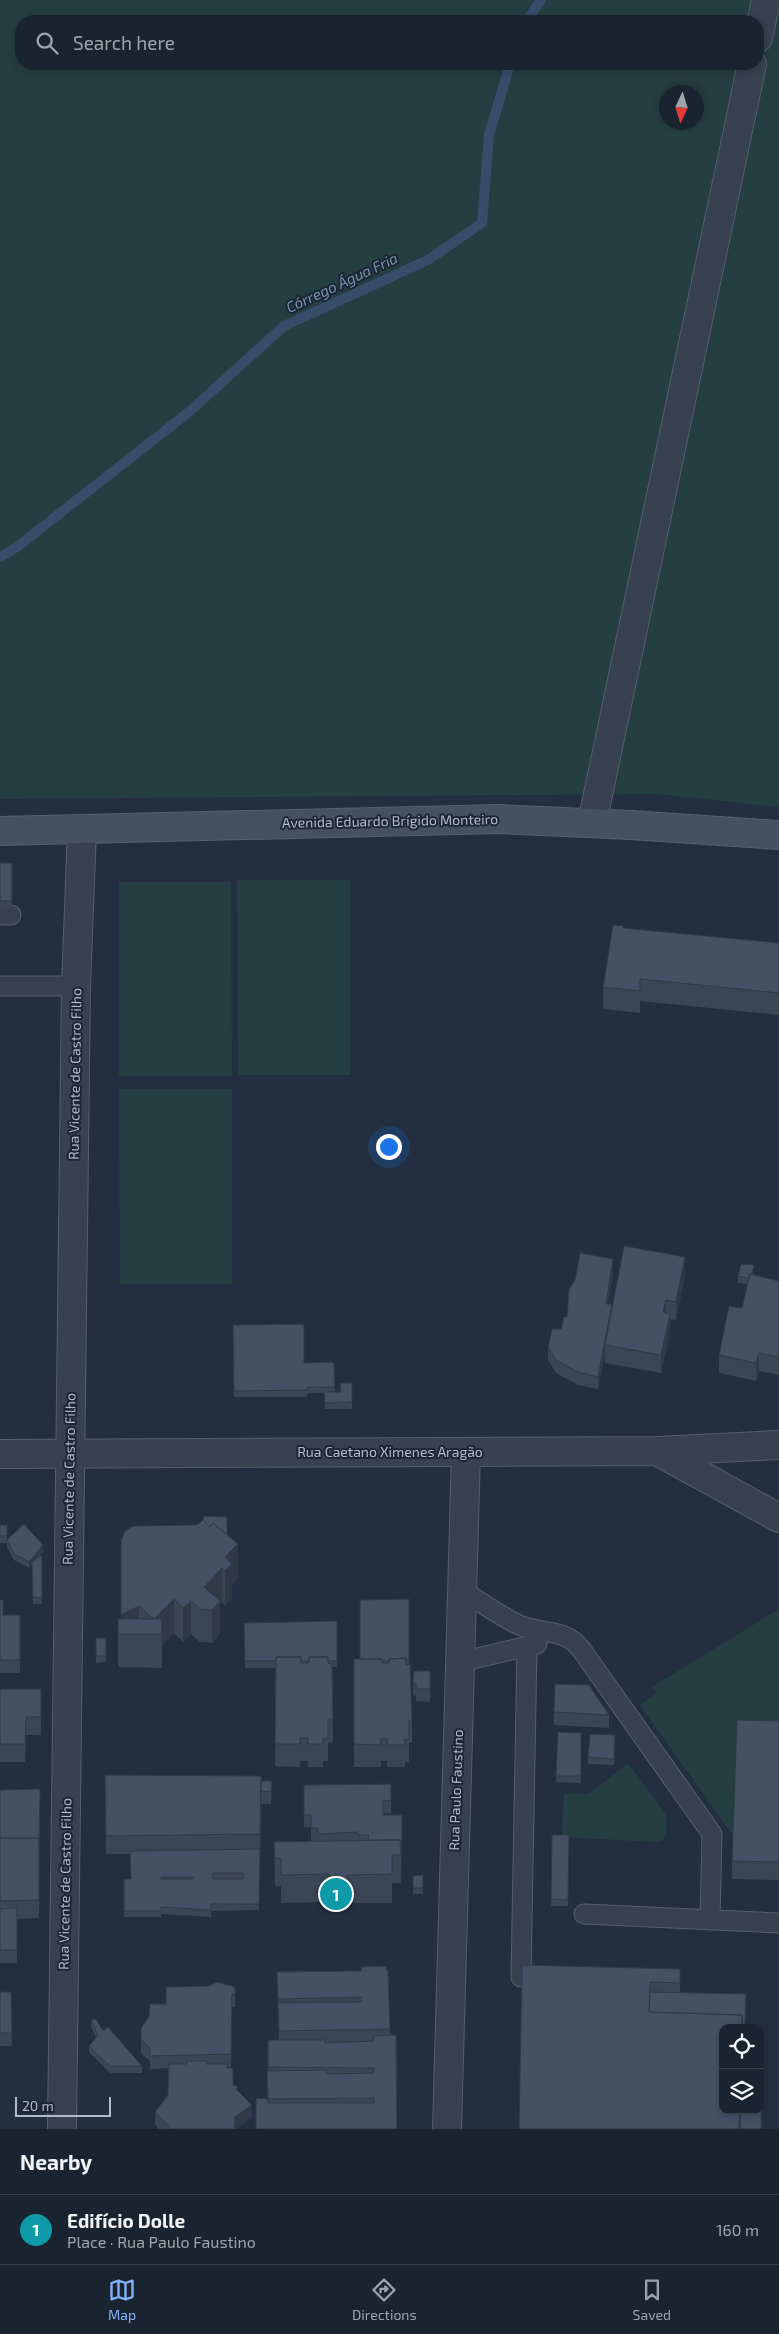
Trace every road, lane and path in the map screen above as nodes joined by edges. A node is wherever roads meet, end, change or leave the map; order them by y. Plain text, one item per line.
1 (766, 0) edge
2 (763, 15) edge
3 (751, 70) edge
4 (592, 823) junction
5 (82, 829) junction
6 (0, 831) edge
7 (779, 835) edge
8 (0, 986) edge
9 (76, 986) junction
10 (779, 1446) edge
11 (656, 1451) junction
12 (466, 1452) junction
13 (69, 1453) junction
14 (0, 1454) edge
15 (779, 1518) edge
16 (462, 1590) junction
17 (527, 1646) junction
18 (581, 1649) junction
19 (460, 1662) junction
20 (584, 1914) dead end
21 (710, 1920) junction
22 (779, 1923) edge
23 (520, 1977) edge
24 (62, 2129) edge
25 (447, 2129) edge

1 - 2 street
3 - 4 street
4 - 5 main road, Avenida Eduardo Brígido Monteiro
4 - 7 main road, Avenida Eduardo Brígido Monteiro
5 - 6 main road, Avenida Eduardo Brígido Monteiro
5 - 9 street, Rua Vicente de Castro Filho
8 - 9 lane
9 - 13 street, Rua Vicente de Castro Filho
10 - 11 street, Rua Caetano Ximenes Aragão
11 - 12 street, Rua Caetano Ximenes Aragão
11 - 15 street
12 - 13 street, Rua Caetano Ximenes Aragão
12 - 16 street, Rua Paulo Faustino
13 - 14 street, Rua Caetano Ximenes Aragão
13 - 24 street, Rua Vicente de Castro Filho
16 - 18 lane
16 - 19 street, Rua Paulo Faustino
17 - 18 lane
17 - 19 lane
17 - 23 lane
18 - 21 lane
19 - 25 street, Rua Paulo Faustino
20 - 21 lane
21 - 22 lane

